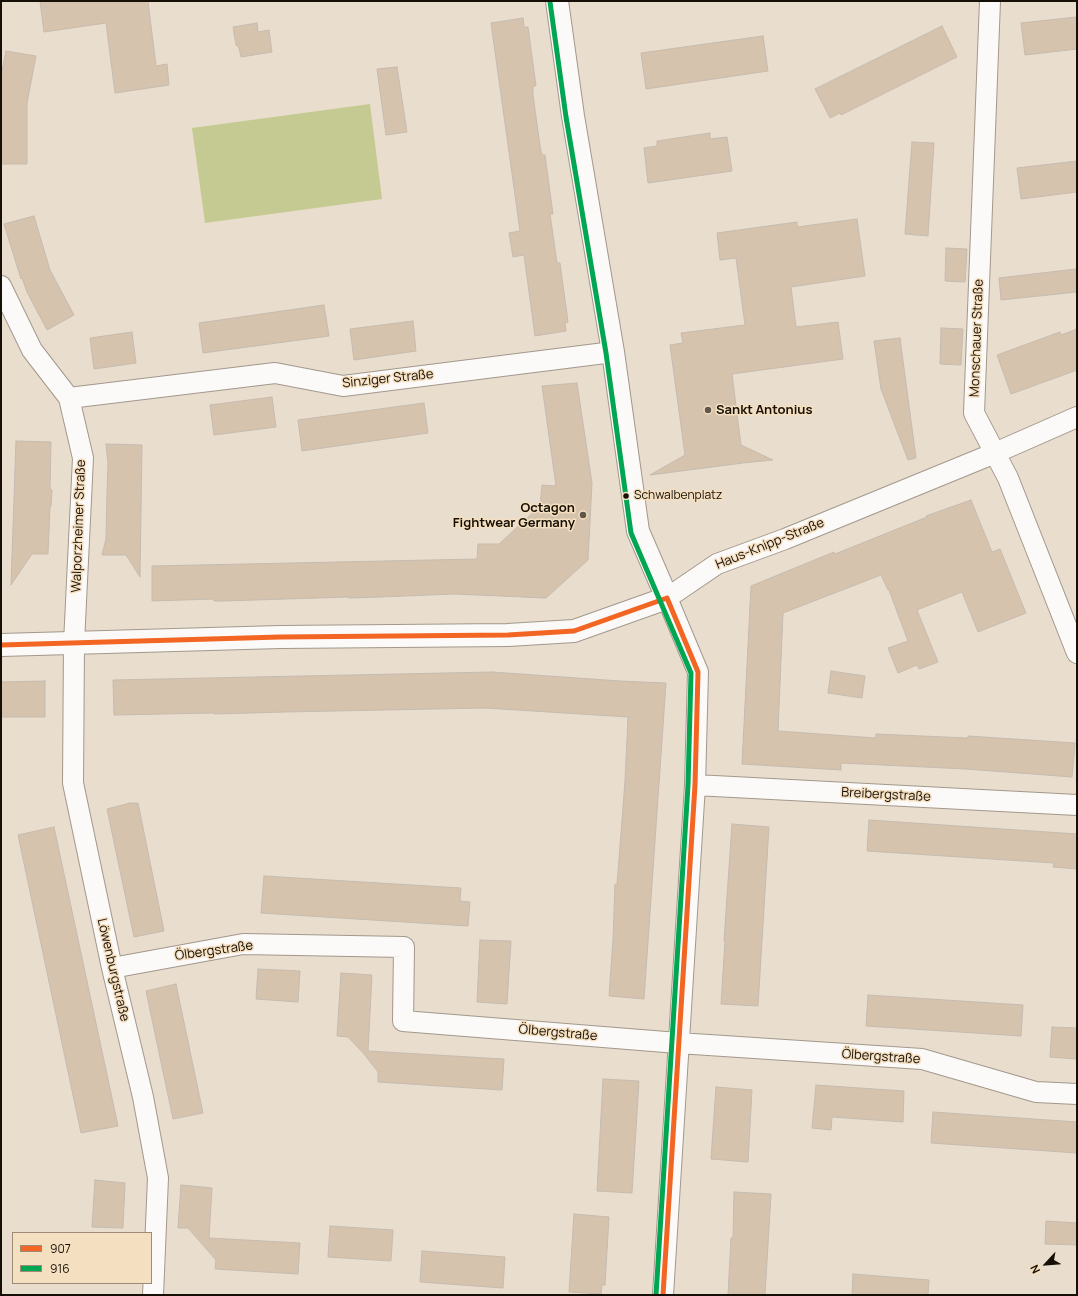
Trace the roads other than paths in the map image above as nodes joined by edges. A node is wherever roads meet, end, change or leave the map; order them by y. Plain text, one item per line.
1 (557, 1) edge
2 (990, 1) edge
3 (1, 286) edge
4 (613, 352) junction
5 (69, 398) junction
6 (1077, 417) edge
7 (995, 453) junction
8 (667, 598) junction
9 (74, 643) junction
10 (1, 645) edge
11 (1077, 653) edge
12 (695, 785) junction
13 (1077, 805) edge
14 (112, 968) junction
15 (678, 1044) junction
16 (1077, 1094) edge
17 (153, 1295) edge
18 (663, 1295) edge

1 - 4 street
2 - 7 street, Monschauer Straße
3 - 5 street, Walporzheimer Straße
4 - 5 street, Sinziger Straße
4 - 8 street
5 - 9 street, Walporzheimer Straße
6 - 7 street, Haus-Knipp-Straße
7 - 8 street, Haus-Knipp-Straße
7 - 11 street, Monschauer Straße
8 - 9 street, Haus-Knipp-Straße
8 - 12 street
9 - 10 street, Haus-Knipp-Straße
9 - 14 street, Löwenburgstraße
12 - 13 street, Breibergstraße
12 - 15 street
14 - 15 street, Ölbergstraße
14 - 17 street, Löwenburgstraße
15 - 16 street, Ölbergstraße
15 - 18 street

